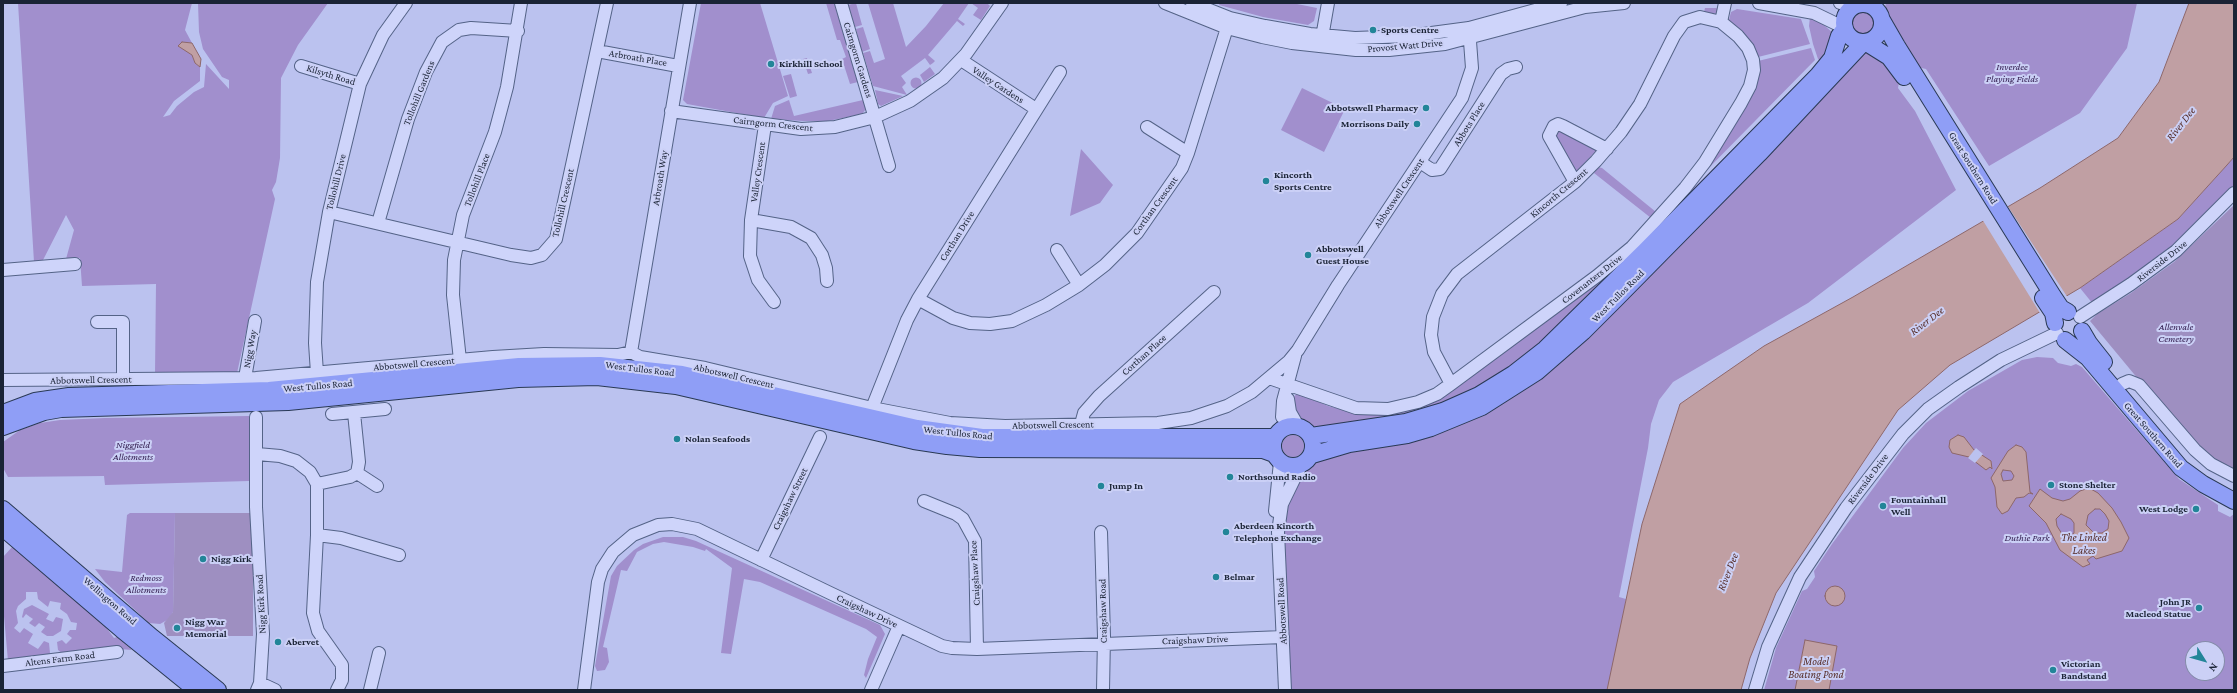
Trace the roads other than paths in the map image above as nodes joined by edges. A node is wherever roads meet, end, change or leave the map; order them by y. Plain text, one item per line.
1 (406, 3) edge
2 (522, 3) edge
3 (607, 3) edge
4 (690, 3) edge
5 (840, 3) edge
6 (1165, 3) edge
7 (1192, 3) edge
8 (1328, 3) edge
9 (1561, 3) edge
10 (1624, 3) edge
11 (1725, 3) edge
12 (1759, 3) edge
13 (1887, 3) edge
14 (999, 4) edge
15 (1851, 4) edge
16 (1585, 5) edge
17 (1882, 19) junction
18 (1721, 22) junction
19 (1229, 23) junction
20 (1845, 28) junction
21 (518, 31) junction
22 (1469, 33) junction
23 (1322, 40) junction
24 (1865, 42) junction
25 (597, 51) junction
26 (961, 60) junction
27 (301, 66) dead end
28 (678, 66) junction
29 (1516, 67) dead end
30 (1060, 72) dead end
31 (1906, 74) junction
32 (1833, 76) junction
33 (360, 84) junction
34 (1036, 109) junction
35 (671, 111) junction
36 (875, 117) junction
37 (765, 125) junction
38 (1147, 127) dead end
39 (1606, 149) junction
40 (1188, 153) junction
41 (1420, 162) junction
42 (889, 166) dead end
43 (1576, 182) junction
44 (2234, 193) edge
45 (329, 212) junction
46 (752, 220) junction
47 (378, 223) junction
48 (457, 242) junction
49 (1057, 250) dead end
50 (75, 264) dead end
51 (3, 270) edge
52 (827, 281) dead end
53 (1079, 285) junction
54 (1214, 292) dead end
55 (918, 299) junction
56 (774, 302) dead end
57 (255, 321) dead end
58 (98, 322) dead end
59 (2065, 322) junction
60 (1298, 350) junction
61 (631, 352) junction
62 (460, 360) junction
63 (317, 373) junction
64 (245, 378) junction
65 (1269, 378) junction
66 (123, 379) junction
67 (3, 380) edge
68 (1288, 384) junction
69 (1452, 384) junction
70 (2122, 384) junction
71 (872, 408) junction
72 (385, 409) dead end
73 (3, 413) edge
74 (354, 413) junction
75 (332, 414) dead end
76 (256, 417) dead end
77 (1282, 417) dead end
78 (1081, 424) junction
79 (3, 427) edge
80 (1304, 431) junction
81 (820, 437) dead end
82 (1275, 437) junction
83 (257, 454) junction
84 (1277, 458) junction
85 (1306, 460) junction
86 (357, 473) junction
87 (2234, 476) edge
88 (317, 484) junction
89 (377, 486) dead end
90 (2234, 491) edge
91 (924, 501) dead end
92 (2234, 501) edge
93 (3, 509) edge
94 (3, 528) edge
95 (1101, 532) dead end
96 (1278, 532) junction
97 (317, 535) junction
98 (399, 555) dead end
99 (761, 560) junction
100 (899, 626) junction
101 (1283, 637) junction
102 (1104, 643) junction
103 (977, 649) junction
104 (117, 652) dead end
105 (379, 653) dead end
106 (3, 666) edge
107 (258, 686) edge
108 (196, 690) edge
109 (218, 690) edge
110 (275, 690) edge
111 (337, 690) edge
112 (370, 690) edge
113 (584, 690) edge
114 (871, 690) edge
115 (1102, 690) edge
116 (1285, 690) edge
117 (1755, 690) edge

1 - 33 street, Tollohill Drive
2 - 21 street, Tollohill Place
3 - 25 street, Tollohill Crescent
4 - 28 street, Arbroath Way
5 - 36 street, Cairngorm Gardens
6 - 19 street, Provost Watt Drive
7 - 19 street, Provost Watt Drive
8 - 23 street
9 - 22 street, Provost Watt Drive
10 - 16 street, Provost Watt Drive
11 - 18 street
12 - 20 street
13 - 17 main road
14 - 26 street, Cairngorm Crescent
15 - 17 main road
15 - 20 main road
16 - 22 street, Provost Watt Drive
17 - 24 main road
17 - 31 main road, Great Southern Road
18 - 39 street, Kincorth Crescent
18 - 69 street, Covenanters Drive
19 - 23 street, Provost Watt Drive
19 - 40 street, Corthan Crescent
20 - 24 main road
20 - 80 main road, West Tullos Road
21 - 47 street, Tollohill Gardens
21 - 48 street, Tollohill Place
22 - 23 street, Provost Watt Drive
22 - 41 street, Abbotswell Crescent
24 - 31 main road, Great Southern Road
24 - 32 main road, West Tullos Road
25 - 28 street, Arbroath Place
25 - 48 street, Tollohill Crescent
26 - 34 street, Valley Gardens
26 - 36 street, Cairngorm Crescent
27 - 33 street, Kilsyth Road
28 - 35 street, Arbroath Way
29 - 41 street, Abbots Place
30 - 34 street, Corthan Drive
31 - 32 main road
31 - 59 main road, Great Southern Road
32 - 85 main road, West Tullos Road
33 - 45 street, Tollohill Drive
34 - 55 street, Corthan Drive
35 - 37 street, Cairngorm Crescent
35 - 61 street, Arbroath Way
36 - 37 street, Cairngorm Crescent
36 - 42 street
37 - 46 street, Valley Crescent
38 - 40 street
39 - 43 street, Kincorth Crescent
39 - 43 street
40 - 53 street, Corthan Crescent
41 - 60 street, Abbotswell Crescent
43 - 69 street, Kincorth Crescent
44 - 59 street, Riverside Drive
45 - 47 street, Tollohill Crescent
45 - 63 street, Tollohill Drive
46 - 52 street
46 - 56 street, Valley Crescent
47 - 48 street, Tollohill Crescent
48 - 62 street, Tollohill Place
49 - 53 street
50 - 51 street
53 - 55 street, Corthan Crescent
54 - 78 street, Corthan Place
55 - 71 street, Corthan Drive
57 - 64 street, Nigg Way
58 - 66 street
59 - 70 main road, Great Southern Road
59 - 92 main road, Great Southern Road
59 - 117 street, Riverside Drive
60 - 65 street, Abbotswell Crescent
60 - 68 street, Abbotswell Crescent
61 - 62 street, Abbotswell Crescent
61 - 71 street, Abbotswell Crescent
62 - 63 street, Abbotswell Crescent
63 - 64 street, Abbotswell Crescent
64 - 66 street, Abbotswell Crescent
65 - 68 street, Covenanters Drive
65 - 78 street, Abbotswell Crescent
66 - 67 street, Abbotswell Crescent
68 - 69 street, Covenanters Drive
68 - 77 street, Abbotswell Crescent
68 - 80 street, Abbotswell Crescent
70 - 87 street
70 - 90 main road, Great Southern Road
71 - 78 street, Abbotswell Crescent
72 - 74 street
73 - 82 main road, West Tullos Road
74 - 75 street
74 - 86 street
76 - 83 street, Nigg Kirk Road
79 - 84 main road, West Tullos Road
80 - 82 main road
80 - 85 main road
81 - 99 street, Craigshaw Street
82 - 84 main road
83 - 88 street
83 - 107 street, Nigg Kirk Road
84 - 85 main road
84 - 96 street
85 - 96 street
86 - 88 street
86 - 89 street
88 - 97 street
91 - 103 street, Craigshaw Place
93 - 109 main road, Wellington Road
94 - 108 main road, Wellington Road
95 - 102 street, Craigshaw Road
96 - 101 street, Abbotswell Road
97 - 98 street
97 - 111 street
99 - 100 street, Craigshaw Drive
99 - 113 street, Craigshaw Drive
100 - 103 street, Craigshaw Drive
100 - 114 street
101 - 102 street, Craigshaw Drive
101 - 116 street, Abbotswell Road
102 - 103 street, Craigshaw Drive
102 - 115 street, Craigshaw Road
104 - 106 street, Altens Farm Road
105 - 112 street
107 - 110 street, Nigg Kirk Road

